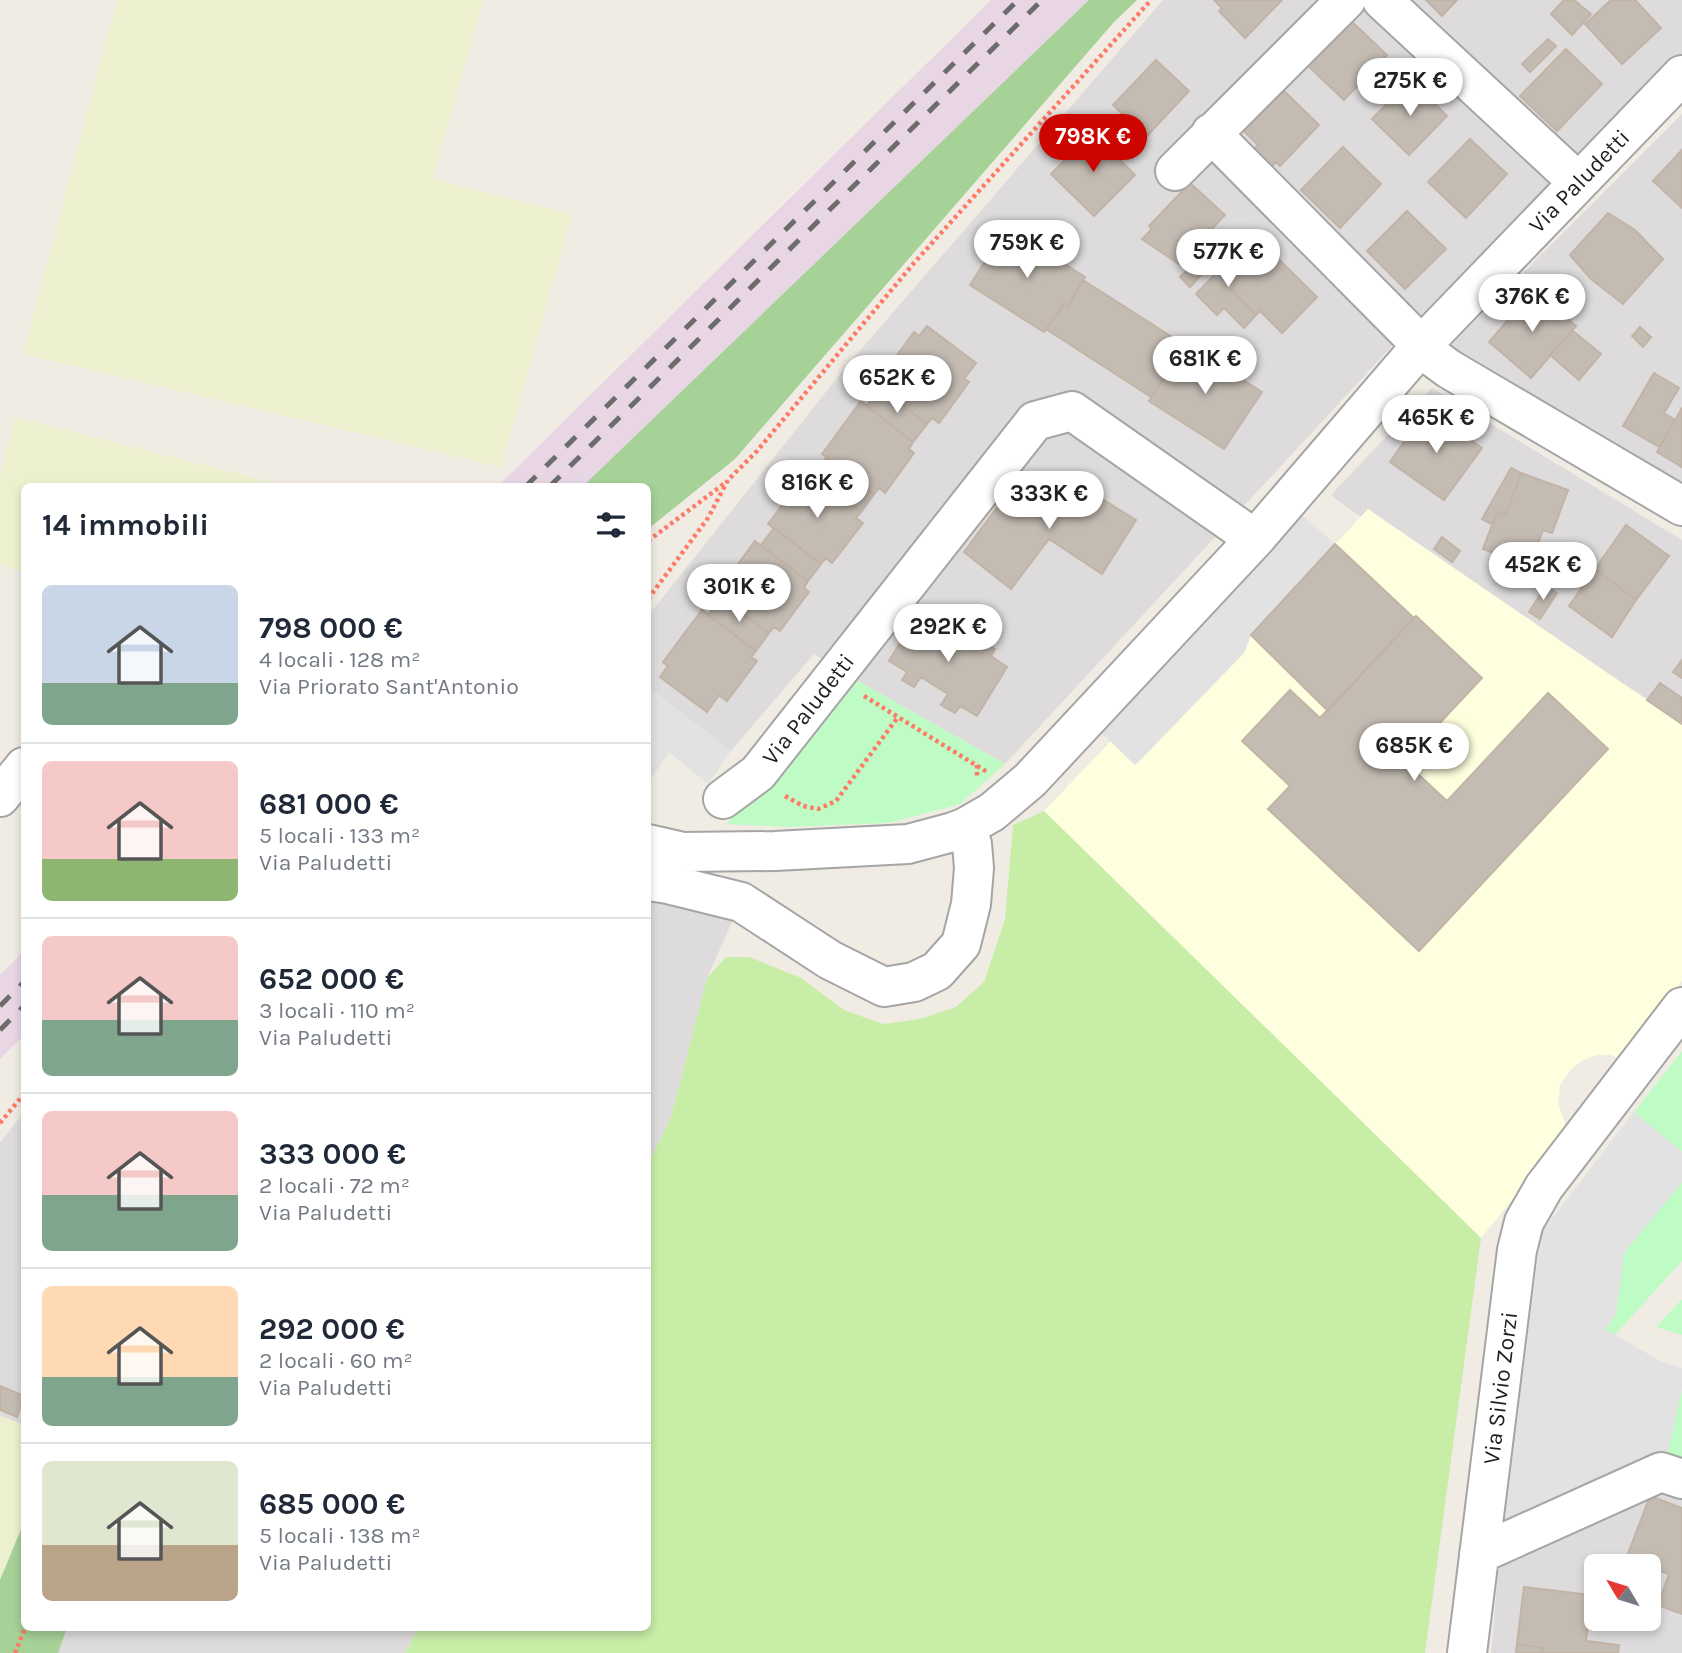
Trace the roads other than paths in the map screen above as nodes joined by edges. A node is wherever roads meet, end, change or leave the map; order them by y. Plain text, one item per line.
1 (1346, 0) edge
2 (1382, 0) edge
3 (1682, 75) edge
4 (1212, 133) junction
5 (1175, 171) dead end
6 (1578, 182) junction
7 (1421, 346) junction
8 (1682, 506) edge
9 (1255, 539) junction
10 (21, 771) edge
11 (0, 797) edge
12 (723, 799) dead end
13 (966, 827) junction
14 (651, 845) edge
15 (651, 881) edge
16 (1682, 1007) edge
17 (1682, 1479) edge
18 (1479, 1554) junction
19 (1466, 1653) edge

1 - 4 street
2 - 6 street
3 - 6 street, Via Paludetti
4 - 5 street
4 - 7 street
6 - 7 street, Via Paludetti
7 - 8 street
7 - 9 street, Via Paludetti
9 - 12 street, Via Paludetti
9 - 13 street, Via Paludetti
10 - 11 street
13 - 14 street, Via Paludetti
13 - 15 street
16 - 18 street, Via Silvio Zorzi
17 - 18 street
18 - 19 street, Via Silvio Zorzi

